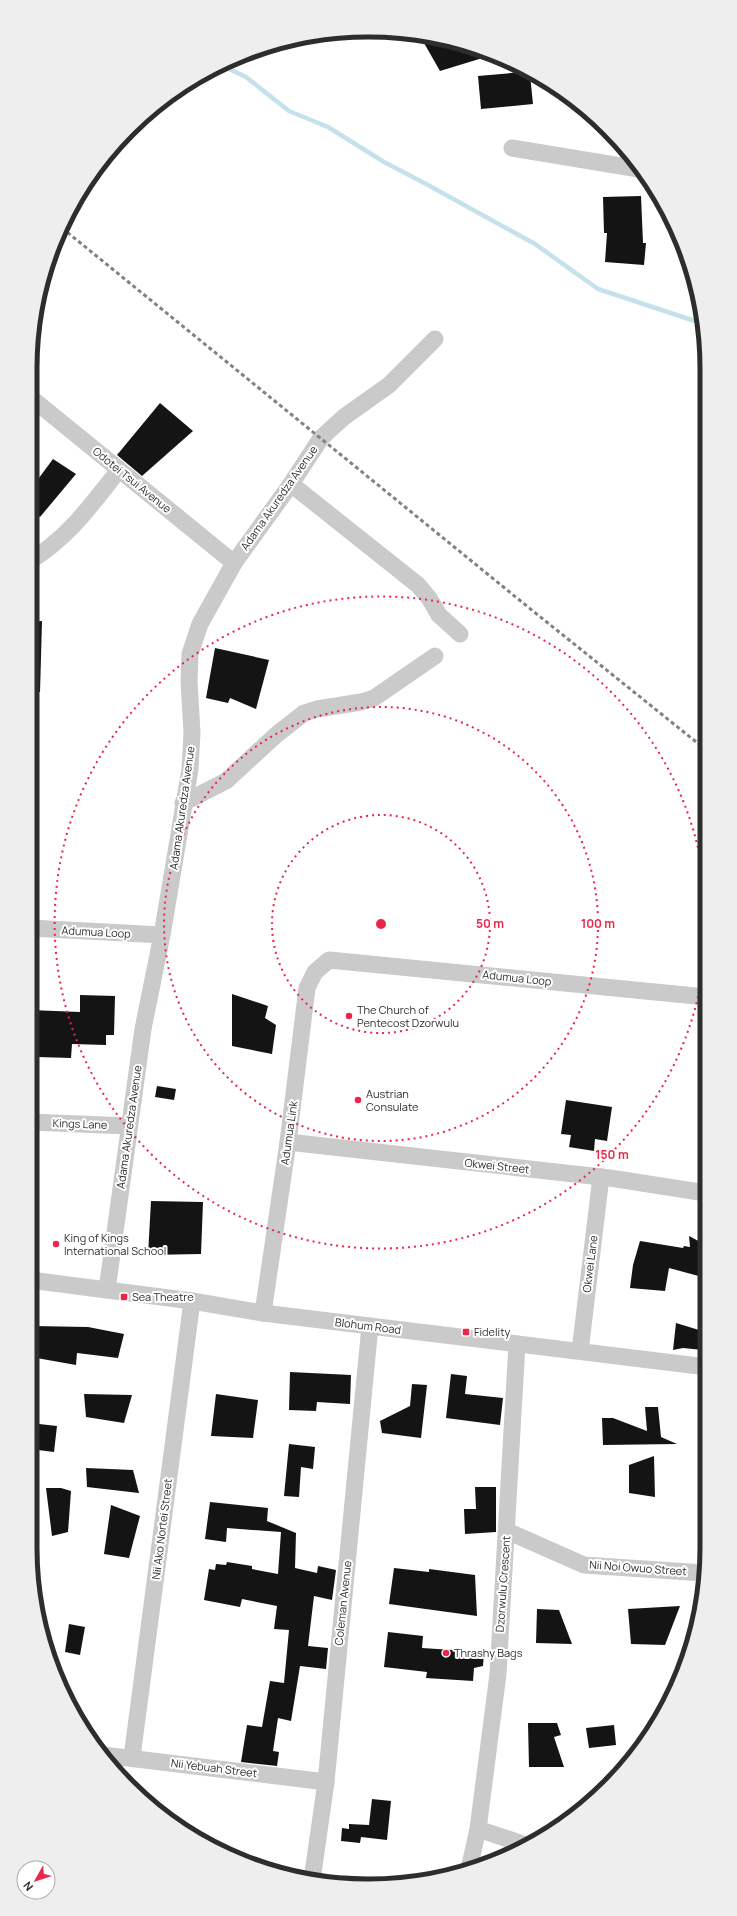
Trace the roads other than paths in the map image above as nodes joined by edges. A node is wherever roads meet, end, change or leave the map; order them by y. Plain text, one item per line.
1 (512, 148) dead end
2 (632, 168) edge
3 (435, 339) dead end
4 (37, 403) edge
5 (119, 470) junction
6 (291, 484) junction
7 (37, 556) edge
8 (234, 563) junction
9 (460, 634) dead end
10 (435, 656) dead end
11 (183, 803) junction
12 (37, 928) edge
13 (162, 935) junction
14 (329, 960) joint
15 (700, 996) edge
16 (37, 1122) edge
17 (129, 1126) junction
18 (288, 1142) junction
19 (601, 1177) junction
20 (700, 1192) edge
21 (37, 1281) edge
22 (106, 1290) junction
23 (192, 1301) junction
24 (263, 1313) junction
25 (370, 1326) junction
26 (517, 1344) junction
27 (580, 1352) junction
28 (700, 1366) edge
29 (507, 1531) junction
30 (699, 1573) edge
31 (111, 1756) edge
32 (132, 1757) junction
33 (326, 1782) junction
34 (478, 1829) junction
35 (519, 1843) edge
36 (470, 1863) edge
37 (313, 1874) edge

1 - 2 street
3 - 6 street, Adama Akuredza Avenue
4 - 5 street, Odotei Tsui Avenue
5 - 7 street
5 - 8 street, Odotei Tsui Avenue
6 - 8 street, Adama Akuredza Avenue
6 - 9 street
8 - 11 street, Adama Akuredza Avenue
10 - 11 street
11 - 13 street, Adama Akuredza Avenue
12 - 13 street, Adumua Loop
13 - 17 street, Adama Akuredza Avenue
14 - 15 street, Adumua Loop
14 - 18 street, Adumua Link
16 - 17 street, Kings Lane
17 - 22 street, Adama Akuredza Avenue
18 - 19 street, Okwei Street
18 - 24 street, Adumua Link
19 - 20 street, Okwei Street
19 - 27 street, Okwei Lane
21 - 22 street, Blohum Road
22 - 23 street, Blohum Road
23 - 24 street, Blohum Road
23 - 32 street, Nii Ako Nortei Street
24 - 25 street, Blohum Road
25 - 26 street, Blohum Road
25 - 33 street, Coleman Avenue
26 - 27 street, Blohum Road
26 - 29 street, Dzorwulu Crescent
27 - 28 street, Blohum Road
29 - 30 street, Nii Noi Owuo Street
29 - 34 street, Dzorwulu Crescent
31 - 32 street, Nii Yebuah Street
32 - 33 street, Nii Yebuah Street
33 - 37 street, Coleman Avenue
34 - 35 street
34 - 36 street, Dzorwulu Crescent

